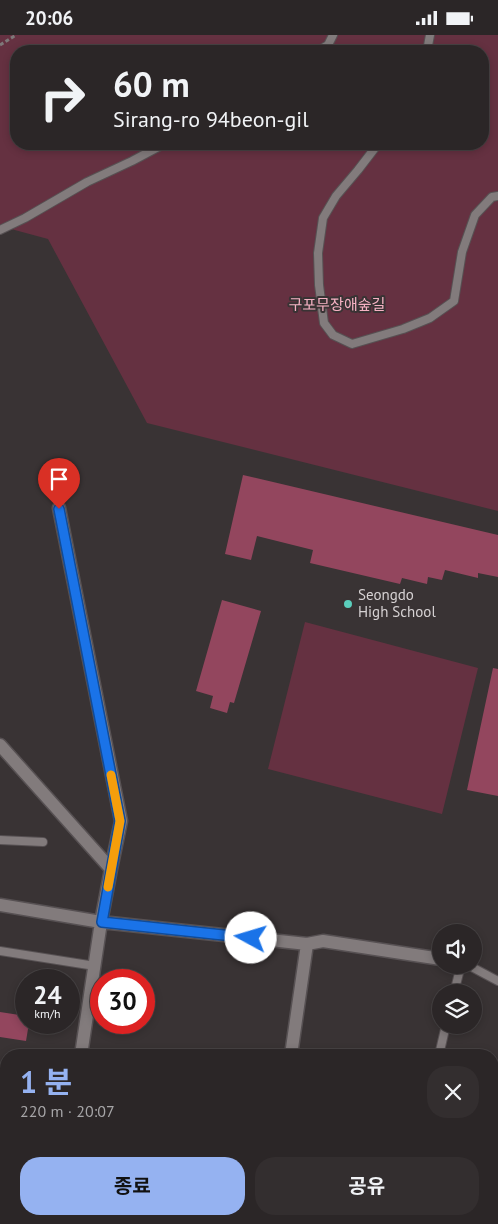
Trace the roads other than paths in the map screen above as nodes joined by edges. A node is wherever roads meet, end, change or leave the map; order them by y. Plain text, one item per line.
1 (153, 150) edge
2 (374, 150) edge
3 (498, 195) edge
4 (0, 230) edge
5 (59, 509) dead end
6 (0, 745) edge
7 (0, 840) edge
8 (42, 842) dead end
9 (111, 869) junction
10 (0, 905) edge
11 (102, 922) junction
12 (307, 944) junction
13 (0, 951) edge
14 (432, 958) edge
15 (95, 966) junction
16 (482, 972) edge
17 (498, 981) edge
18 (444, 1034) edge
19 (82, 1049) edge
20 (292, 1049) edge
21 (440, 1049) edge

1 - 4 lane
2 - 3 lane
5 - 9 street
6 - 9 street
7 - 8 lane
9 - 11 street
10 - 11 street
11 - 12 street
11 - 15 street
12 - 14 street
12 - 20 street
13 - 15 lane
15 - 19 street
16 - 17 lane
18 - 21 lane

